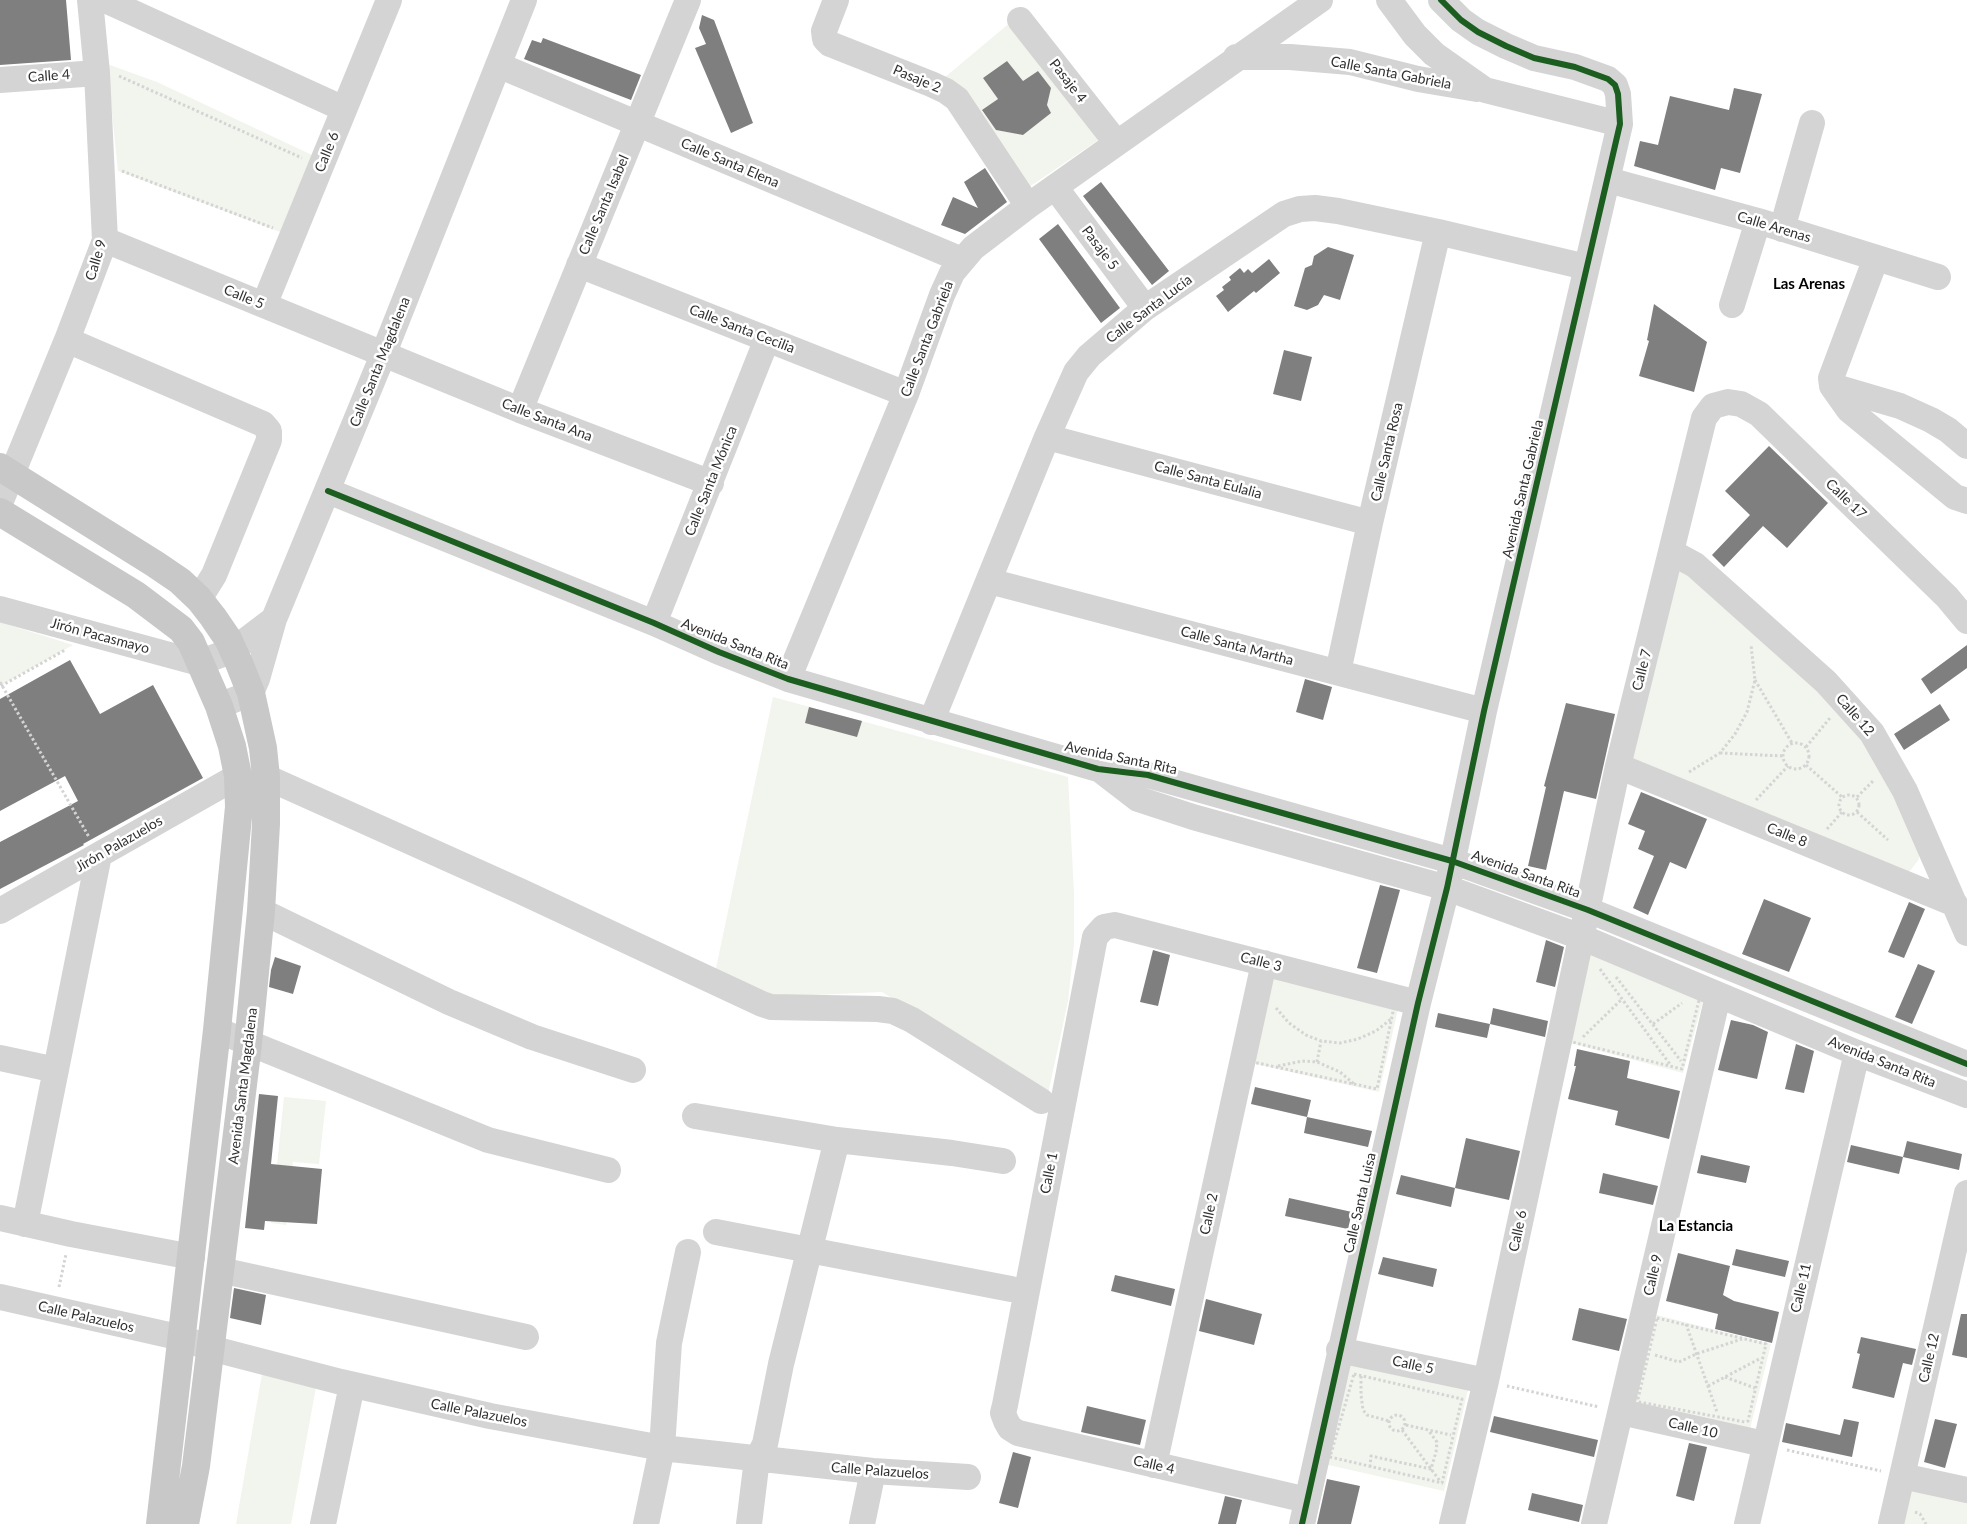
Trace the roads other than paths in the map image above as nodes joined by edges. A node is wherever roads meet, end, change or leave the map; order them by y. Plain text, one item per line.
1 (90, 0) edge
2 (105, 0) edge
3 (524, 0) edge
4 (688, 0) edge
5 (836, 0) edge
6 (1320, 0) edge
7 (1389, 0) edge
8 (1441, 0) edge
9 (385, 2) edge
10 (1020, 20) dead end
11 (1236, 58) junction
12 (498, 66) junction
13 (97, 69) junction
14 (0, 80) edge
15 (1485, 90) junction
16 (344, 109) junction
17 (1812, 123) dead end
18 (638, 124) junction
19 (1620, 124) junction
20 (1116, 142) junction
21 (1608, 180) junction
22 (1055, 188) junction
23 (1028, 206) junction
24 (1770, 225) junction
25 (1438, 232) junction
26 (105, 240) junction
27 (1876, 258) junction
28 (962, 260) junction
29 (579, 265) junction
30 (1586, 267) junction
31 (1938, 277) dead end
32 (264, 305) junction
33 (1732, 305) dead end
34 (1145, 308) junction
35 (768, 339) junction
36 (67, 340) junction
37 (383, 355) junction
38 (1832, 386) junction
39 (906, 394) junction
40 (1713, 406) joint
41 (520, 410) junction
42 (1047, 437) junction
43 (1967, 446) edge
44 (6, 471) edge
45 (711, 483) junction
46 (328, 492) junction
47 (1967, 501) edge
48 (0, 502) edge
49 (0, 512) edge
50 (1370, 522) junction
51 (1671, 552) junction
52 (989, 581) junction
53 (199, 599) junction
54 (0, 610) edge
55 (274, 619) junction
56 (1967, 621) edge
57 (654, 623) junction
58 (233, 650) junction
59 (199, 663) junction
60 (1338, 672) junction
61 (788, 679) junction
62 (250, 693) junction
63 (219, 706) junction
64 (1484, 712) junction
65 (931, 722) junction
66 (1618, 766) junction
67 (1098, 769) junction
68 (238, 776) junction
69 (266, 776) junction
70 (100, 855) junction
71 (1933, 857) junction
72 (1452, 861) junction
73 (1902, 882) junction
74 (1447, 888) junction
75 (1955, 904) junction
76 (1588, 910) junction
77 (0, 911) edge
78 (261, 911) junction
79 (1104, 927) joint
80 (1967, 933) edge
81 (1588, 946) junction
82 (1264, 963) junction
83 (1708, 994) junction
84 (1418, 1003) junction
85 (217, 1030) junction
86 (248, 1044) junction
87 (1857, 1052) junction
88 (0, 1058) edge
89 (1967, 1064) edge
90 (56, 1070) junction
91 (634, 1070) dead end
92 (1967, 1095) edge
93 (1041, 1101) dead end
94 (695, 1116) dead end
95 (836, 1140) junction
96 (1003, 1161) dead end
97 (608, 1170) dead end
98 (1967, 1193) edge
99 (0, 1218) edge
100 (25, 1224) junction
101 (716, 1232) dead end
102 (809, 1250) junction
103 (688, 1252) dead end
104 (192, 1257) junction
105 (220, 1270) junction
106 (1011, 1290) dead end
107 (0, 1297) edge
108 (526, 1337) dead end
109 (182, 1338) junction
110 (210, 1348) junction
111 (1340, 1350) junction
112 (1486, 1381) junction
113 (352, 1385) junction
114 (1621, 1412) junction
115 (1006, 1422) joint
116 (1764, 1444) junction
117 (662, 1448) junction
118 (757, 1459) junction
119 (1154, 1465) junction
120 (873, 1472) junction
121 (1902, 1476) junction
122 (968, 1477) dead end
123 (1967, 1490) edge
124 (1304, 1512) edge
125 (160, 1524) edge
126 (185, 1524) edge
127 (323, 1524) edge
128 (646, 1524) edge
129 (749, 1524) edge
130 (862, 1524) edge
131 (1452, 1524) edge
132 (1594, 1524) edge
133 (1747, 1524) edge
134 (1891, 1524) edge

1 - 13 street, Calle 9
2 - 16 street
3 - 12 street, Calle Santa Magdalena
4 - 18 street, Calle Santa Isabel
5 - 23 street, Pasaje 2
6 - 11 street, Calle Santa Gabriela
7 - 15 street
8 - 19 street, Avenida Santa Gabriela
9 - 16 street, Calle 6
10 - 20 street, Pasaje 4
11 - 15 street, Calle Santa Gabriela
11 - 20 street, Calle Santa Gabriela
12 - 18 street, Calle Santa Elena
12 - 37 street, Calle Santa Magdalena
13 - 14 street, Calle 4
13 - 26 street, Calle 9
15 - 19 street, Calle Santa Gabriela
16 - 32 street, Calle 6
17 - 24 street
18 - 28 street, Calle Santa Elena
18 - 29 street, Calle Santa Isabel
19 - 21 street, Avenida Santa Gabriela
20 - 22 street, Calle Santa Gabriela
21 - 24 street, Calle Arenas
21 - 30 street, Avenida Santa Gabriela
22 - 23 street, Calle Santa Gabriela
22 - 34 street, Pasaje 5
23 - 28 street, Calle Santa Gabriela
24 - 27 street, Calle Arenas
24 - 33 street
25 - 30 street, Calle Santa Lucía
25 - 34 street, Calle Santa Lucía
25 - 50 street, Calle Santa Rosa
26 - 32 street, Calle 5
26 - 36 street, Calle 9
27 - 31 street, Calle Arenas
27 - 38 street
28 - 39 street, Calle Santa Gabriela
29 - 35 street, Calle Santa Cecilia
29 - 41 street, Calle Santa Isabel
30 - 64 street, Avenida Santa Gabriela
32 - 37 street, Calle 5
34 - 42 street, Calle Santa Lucía
35 - 39 street, Calle Santa Cecilia
35 - 45 street, Calle Santa Mónica
36 - 44 street, Calle 9
36 - 53 street
37 - 41 street, Calle Santa Ana
37 - 46 street, Calle Santa Magdalena
38 - 43 street
38 - 47 street
39 - 61 street, Calle Santa Gabriela
40 - 51 street, Calle 7
40 - 56 street, Calle 17
41 - 45 street, Calle Santa Ana
42 - 50 street, Calle Santa Eulalia
42 - 52 street, Calle Santa Lucía
44 - 48 street, Calle 9
44 - 53 main road, Avenida Santa Magdalena
45 - 57 street, Calle Santa Mónica
46 - 55 street, Calle Santa Magdalena
46 - 57 street, Avenida Santa Rita
49 - 59 main road
50 - 60 street, Calle Santa Rosa
51 - 66 street, Calle 7
51 - 71 street, Calle 12
52 - 60 street, Calle Santa Martha
52 - 65 street, Calle Santa Lucía
53 - 58 main road, Avenida Santa Magdalena
54 - 59 street, Jirón Pacasmayo
55 - 58 street
55 - 62 street, Calle Santa Magdalena
57 - 61 street, Avenida Santa Rita
58 - 59 street
58 - 62 main road, Avenida Santa Magdalena
59 - 63 main road
60 - 64 street, Calle Santa Martha
61 - 65 street, Avenida Santa Rita
62 - 63 street
62 - 69 main road, Avenida Santa Magdalena
63 - 68 main road
64 - 72 street, Avenida Santa Gabriela
65 - 67 street, Avenida Santa Rita
66 - 73 street, Calle 8
66 - 76 street, Calle 7
67 - 72 street, Avenida Santa Rita
67 - 74 street, Avenida Santa Rita
68 - 70 street, Jirón Palazuelos
68 - 85 main road
69 - 78 main road, Avenida Santa Magdalena
69 - 93 street
70 - 77 street, Jirón Palazuelos
70 - 90 street
71 - 73 street
71 - 75 street, Calle 12
72 - 74 street, Avenida Santa Gabriela
72 - 76 street, Avenida Santa Rita
73 - 75 street, Calle 8
74 - 81 street, Avenida Santa Rita
74 - 84 street, Calle Santa Luisa
75 - 80 street, Calle 12
76 - 81 street, Calle 7
76 - 89 street, Avenida Santa Rita
78 - 86 main road, Avenida Santa Magdalena
78 - 91 street
79 - 82 street, Calle 3
79 - 115 street, Calle 1
81 - 83 street, Avenida Santa Rita
81 - 112 street, Calle 6
82 - 84 street, Calle 3
82 - 119 street, Calle 2
83 - 87 street, Avenida Santa Rita
83 - 114 street, Calle 9
84 - 111 street, Calle Santa Luisa
85 - 86 street
85 - 104 main road
86 - 97 street
86 - 105 main road, Avenida Santa Magdalena
87 - 92 street, Avenida Santa Rita
87 - 116 street, Calle 11
88 - 90 street
90 - 100 street
94 - 95 street
95 - 96 street
95 - 102 street
98 - 121 street, Calle 12
99 - 100 street
100 - 104 street
101 - 102 street
102 - 106 street
102 - 118 street
103 - 117 street
104 - 109 main road
105 - 108 street
105 - 110 main road, Avenida Santa Magdalena
107 - 109 street, Calle Palazuelos
109 - 110 street, Calle Palazuelos
109 - 125 main road
110 - 113 street, Calle Palazuelos
110 - 126 main road, Avenida Santa Magdalena
111 - 112 street, Calle 5
111 - 124 street, Calle Santa Luisa
112 - 131 street, Calle 6
113 - 117 street, Calle Palazuelos
113 - 127 street
114 - 116 street, Calle 10
114 - 132 street, Calle 9
115 - 119 street, Calle 4
116 - 133 street, Calle 11
117 - 118 street, Calle Palazuelos
117 - 128 street
118 - 120 street, Calle Palazuelos
118 - 129 street
119 - 124 street, Calle 4
120 - 122 street, Calle Palazuelos
120 - 130 street
121 - 123 street
121 - 134 street, Calle 12

